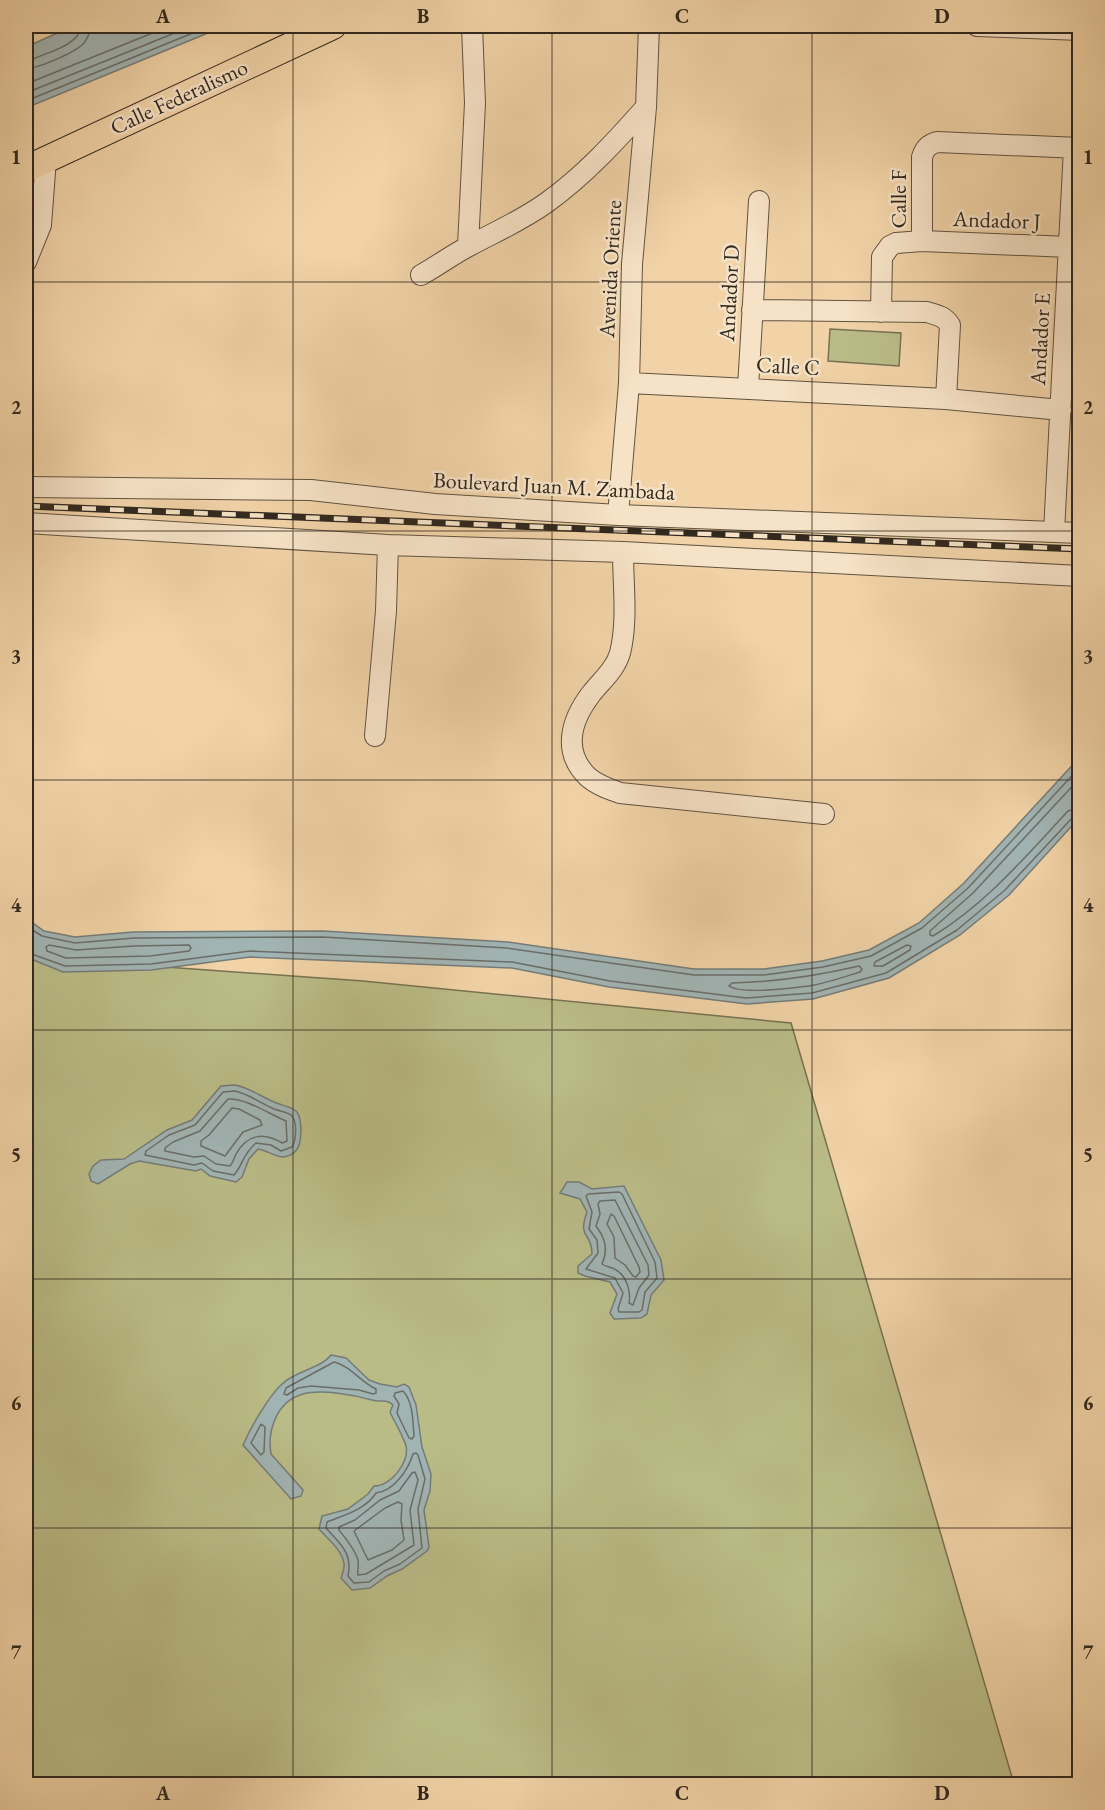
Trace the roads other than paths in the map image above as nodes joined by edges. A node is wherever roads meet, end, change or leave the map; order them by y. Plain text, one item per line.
1 (333, 26) edge
2 (472, 26) edge
3 (649, 26) edge
4 (977, 26) edge
5 (1080, 30) edge
6 (646, 107) junction
7 (1077, 148) edge
8 (36, 164) edge
9 (759, 201) dead end
10 (922, 241) junction
11 (468, 246) junction
12 (1069, 247) junction
13 (26, 262) edge
14 (1074, 269) edge
15 (421, 275) dead end
16 (752, 310) junction
17 (881, 312) junction
18 (1071, 366) edge
19 (629, 383) junction
20 (748, 388) junction
21 (946, 399) junction
22 (1061, 410) junction
23 (26, 487) edge
24 (618, 515) junction
25 (26, 523) edge
26 (1054, 532) junction
27 (1080, 533) edge
28 (388, 545) junction
29 (623, 552) junction
30 (1080, 576) edge
31 (375, 736) dead end
32 (824, 814) dead end

1 - 8 main road, Calle Federalismo
2 - 11 street
3 - 6 street, Avenida Oriente
4 - 5 street
6 - 11 street
6 - 19 street, Avenida Oriente
7 - 10 street, Calle F
7 - 12 street, Andador E
8 - 13 street
9 - 16 street, Andador D
10 - 12 street, Andador J
10 - 17 street, Andador J
11 - 15 street
12 - 14 street, Andador E
14 - 18 street, Andador E
16 - 17 street
16 - 20 street, Andador D
17 - 21 street
18 - 22 street, Andador E
19 - 20 street, Calle C
19 - 24 street, Avenida Oriente
20 - 21 street, Calle C
21 - 22 street, Calle C
22 - 26 street, Andador E
23 - 24 street, Boulevard Juan M. Zambada
24 - 26 street, Boulevard Juan M. Zambada
25 - 28 street
26 - 27 street, Boulevard Juan M. Zambada
28 - 29 street
28 - 31 street
29 - 30 street
29 - 32 street

